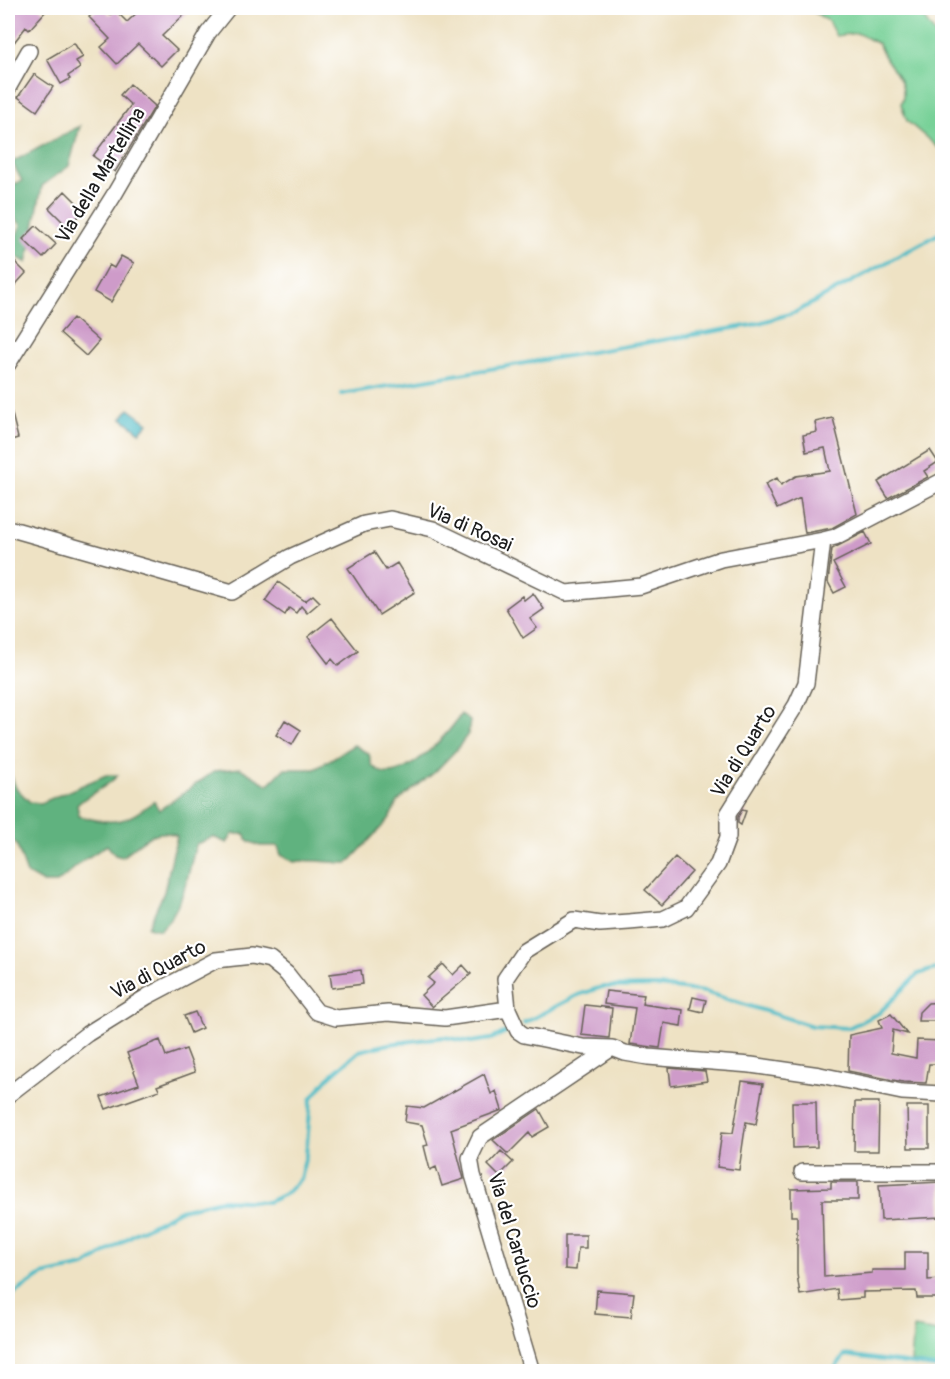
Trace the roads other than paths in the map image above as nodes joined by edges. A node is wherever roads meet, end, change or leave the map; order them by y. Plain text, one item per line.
1 (228, 8) edge
2 (29, 51) dead end
3 (8, 88) edge
4 (8, 361) edge
5 (942, 481) edge
6 (8, 528) edge
7 (822, 540) junction
8 (508, 1009) junction
9 (612, 1048) junction
10 (942, 1094) edge
11 (8, 1095) edge
12 (802, 1172) dead end
13 (942, 1172) edge
14 (532, 1371) edge

1 - 4 street, Via della Martellina
2 - 3 street
5 - 7 street
6 - 7 street, Via di Rosai
7 - 8 street, Via di Quarto
8 - 9 street, Via di Quarto
8 - 11 street, Via di Quarto
9 - 10 street, Via di Quarto
9 - 14 street, Via del Carduccio
12 - 13 street

